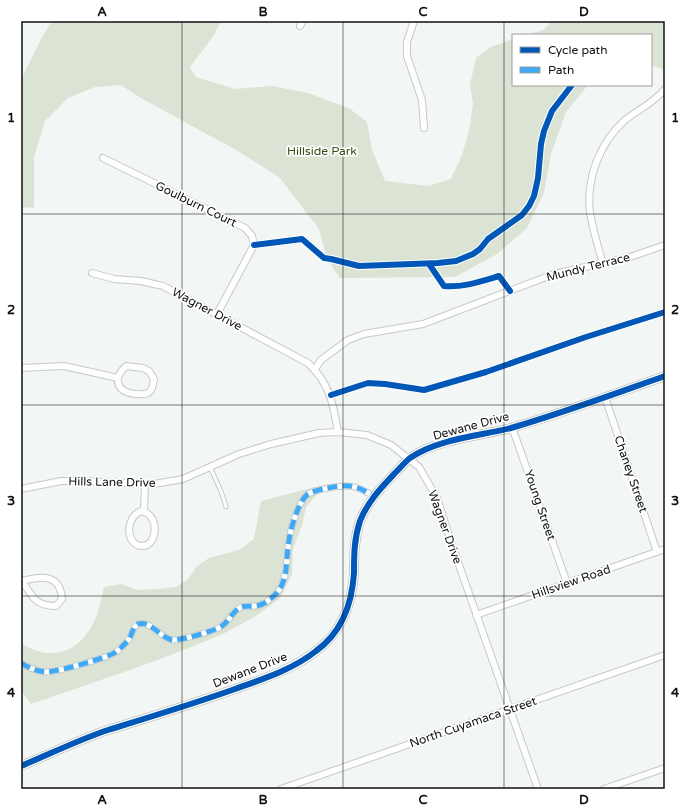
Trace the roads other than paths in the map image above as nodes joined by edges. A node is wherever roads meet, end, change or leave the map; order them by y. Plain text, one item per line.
1 (414, 21) edge
2 (665, 89) edge
3 (424, 128) dead end
4 (103, 158) dead end
5 (665, 246) edge
6 (602, 264) junction
7 (92, 273) dead end
8 (217, 314) junction
9 (21, 368) edge
10 (315, 369) junction
11 (665, 376) edge
12 (118, 378) junction
13 (605, 397) junction
14 (512, 427) junction
15 (338, 432) junction
16 (409, 458) junction
17 (210, 467) junction
18 (145, 484) junction
19 (21, 489) edge
20 (374, 496) junction
21 (226, 507) dead end
22 (144, 512) junction
23 (665, 549) edge
24 (657, 552) junction
25 (22, 580) edge
26 (567, 583) junction
27 (476, 615) junction
28 (665, 655) edge
29 (21, 663) edge
30 (509, 709) junction
31 (21, 766) edge
32 (665, 768) edge
33 (281, 789) edge
34 (538, 789) edge
35 (604, 789) edge

1 - 3 street
2 - 6 street
4 - 8 street, Goulburn Court
5 - 6 street, Mundy Terrace
6 - 10 street, Mundy Terrace
7 - 8 street, Wagner Drive
8 - 10 street, Wagner Drive
9 - 12 street
10 - 15 street, Wagner Drive
11 - 13 street, Dewane Drive
12 - 12 street
13 - 14 street, Dewane Drive
13 - 24 street, Chaney Street
14 - 16 street, Dewane Drive
14 - 26 street, Young Street
15 - 16 street, Wagner Drive
15 - 17 street, Hills Lane Drive
16 - 20 street, Dewane Drive
16 - 27 street, Wagner Drive
17 - 18 street, Hills Lane Drive
17 - 21 lane
18 - 19 street, Hills Lane Drive
18 - 22 street
20 - 29 street
20 - 31 street, Dewane Drive
22 - 22 street
23 - 24 street, Hillsview Road
24 - 26 street, Hillsview Road
25 - 25 street
26 - 27 street, Hillsview Road
27 - 30 street, Wagner Drive
28 - 30 street, North Cuyamaca Street
30 - 33 street, North Cuyamaca Street
30 - 34 street, Wagner Drive
32 - 35 street

